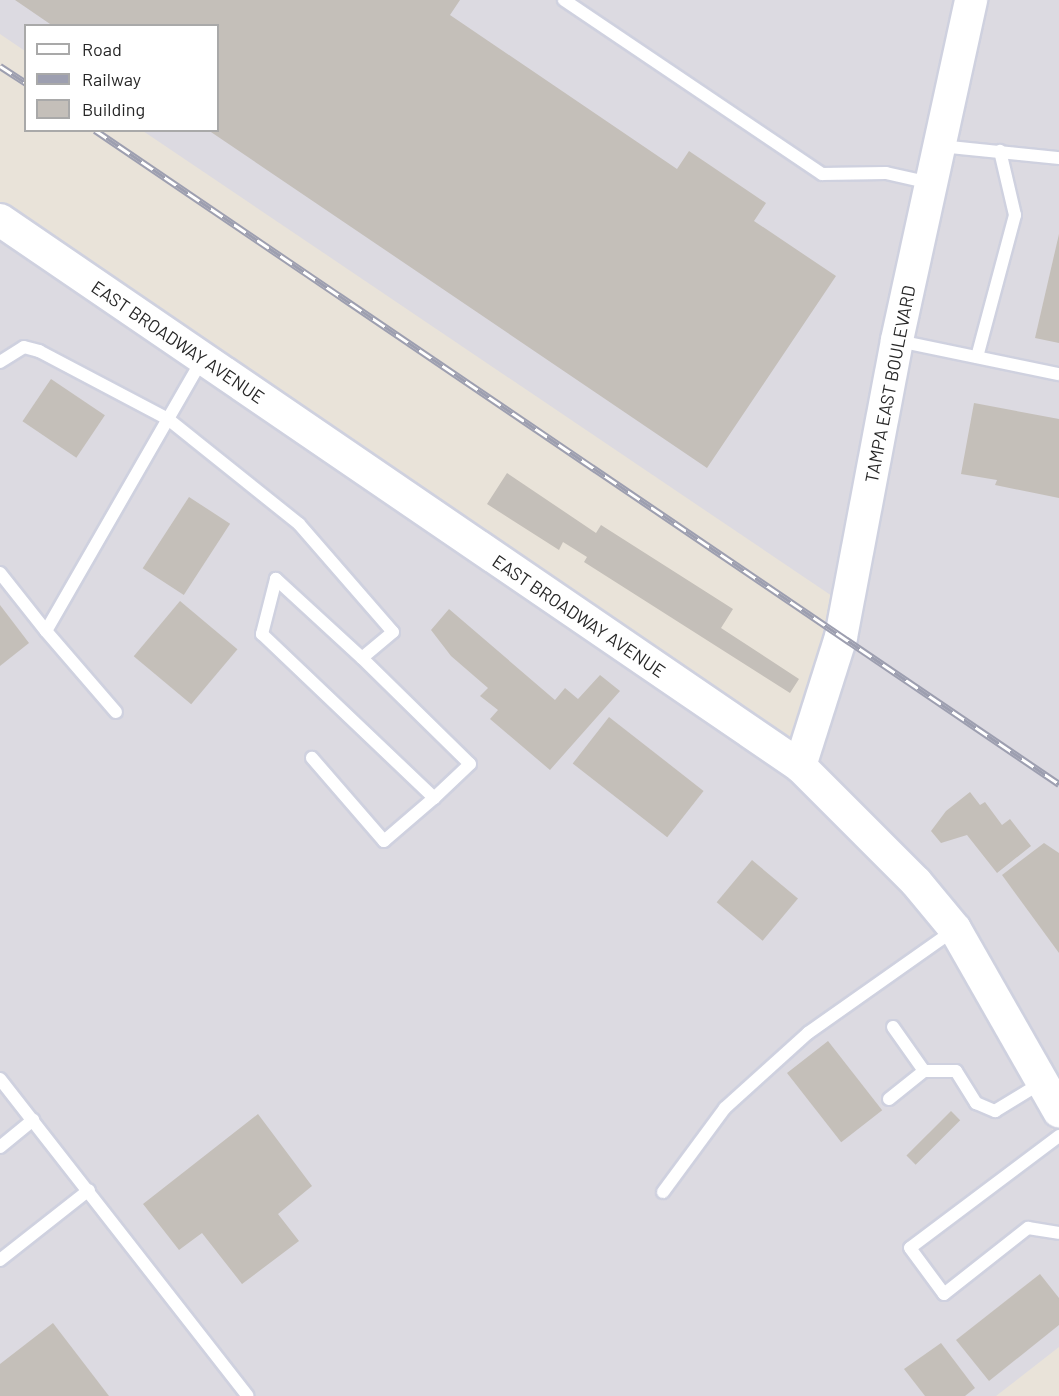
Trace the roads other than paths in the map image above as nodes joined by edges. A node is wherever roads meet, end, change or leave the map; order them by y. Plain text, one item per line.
1 (564, 0) edge
2 (971, 0) edge
3 (939, 146) junction
4 (1000, 151) junction
5 (1059, 158) edge
6 (931, 184) junction
7 (0, 220) edge
8 (897, 340) junction
9 (977, 357) junction
10 (203, 359) junction
11 (0, 362) edge
12 (1059, 374) edge
13 (168, 419) junction
14 (0, 573) edge
15 (46, 631) junction
16 (362, 658) junction
17 (116, 712) dead end
18 (312, 758) dead end
19 (800, 766) junction
20 (434, 798) junction
21 (956, 929) junction
22 (893, 1027) dead end
23 (924, 1071) junction
24 (1042, 1082) junction
25 (2, 1084) edge
26 (889, 1099) dead end
27 (1059, 1111) edge
28 (33, 1120) junction
29 (1059, 1136) edge
30 (0, 1147) edge
31 (89, 1190) junction
32 (663, 1192) dead end
33 (1059, 1234) edge
34 (0, 1260) edge
35 (248, 1396) edge

1 - 6 lane
2 - 3 main road, TAMPA EAST BOULEVARD
3 - 4 lane
3 - 6 main road, TAMPA EAST BOULEVARD
4 - 5 lane
4 - 9 lane
6 - 8 main road, TAMPA EAST BOULEVARD
7 - 10 main road, EAST BROADWAY AVENUE
8 - 9 lane
8 - 19 main road, TAMPA EAST BOULEVARD
9 - 12 lane
10 - 13 lane
10 - 19 main road, EAST BROADWAY AVENUE
11 - 13 lane
13 - 15 lane
13 - 16 lane
14 - 15 lane
15 - 17 lane
16 - 20 lane
16 - 20 lane
18 - 20 lane
19 - 21 main road, EAST BROADWAY AVENUE
21 - 24 main road, EAST BROADWAY AVENUE
21 - 32 lane
22 - 23 lane
23 - 24 lane
23 - 26 lane
24 - 27 main road, EAST BROADWAY AVENUE
25 - 28 lane
28 - 30 lane
28 - 31 lane
29 - 33 lane
31 - 34 lane
31 - 35 lane

